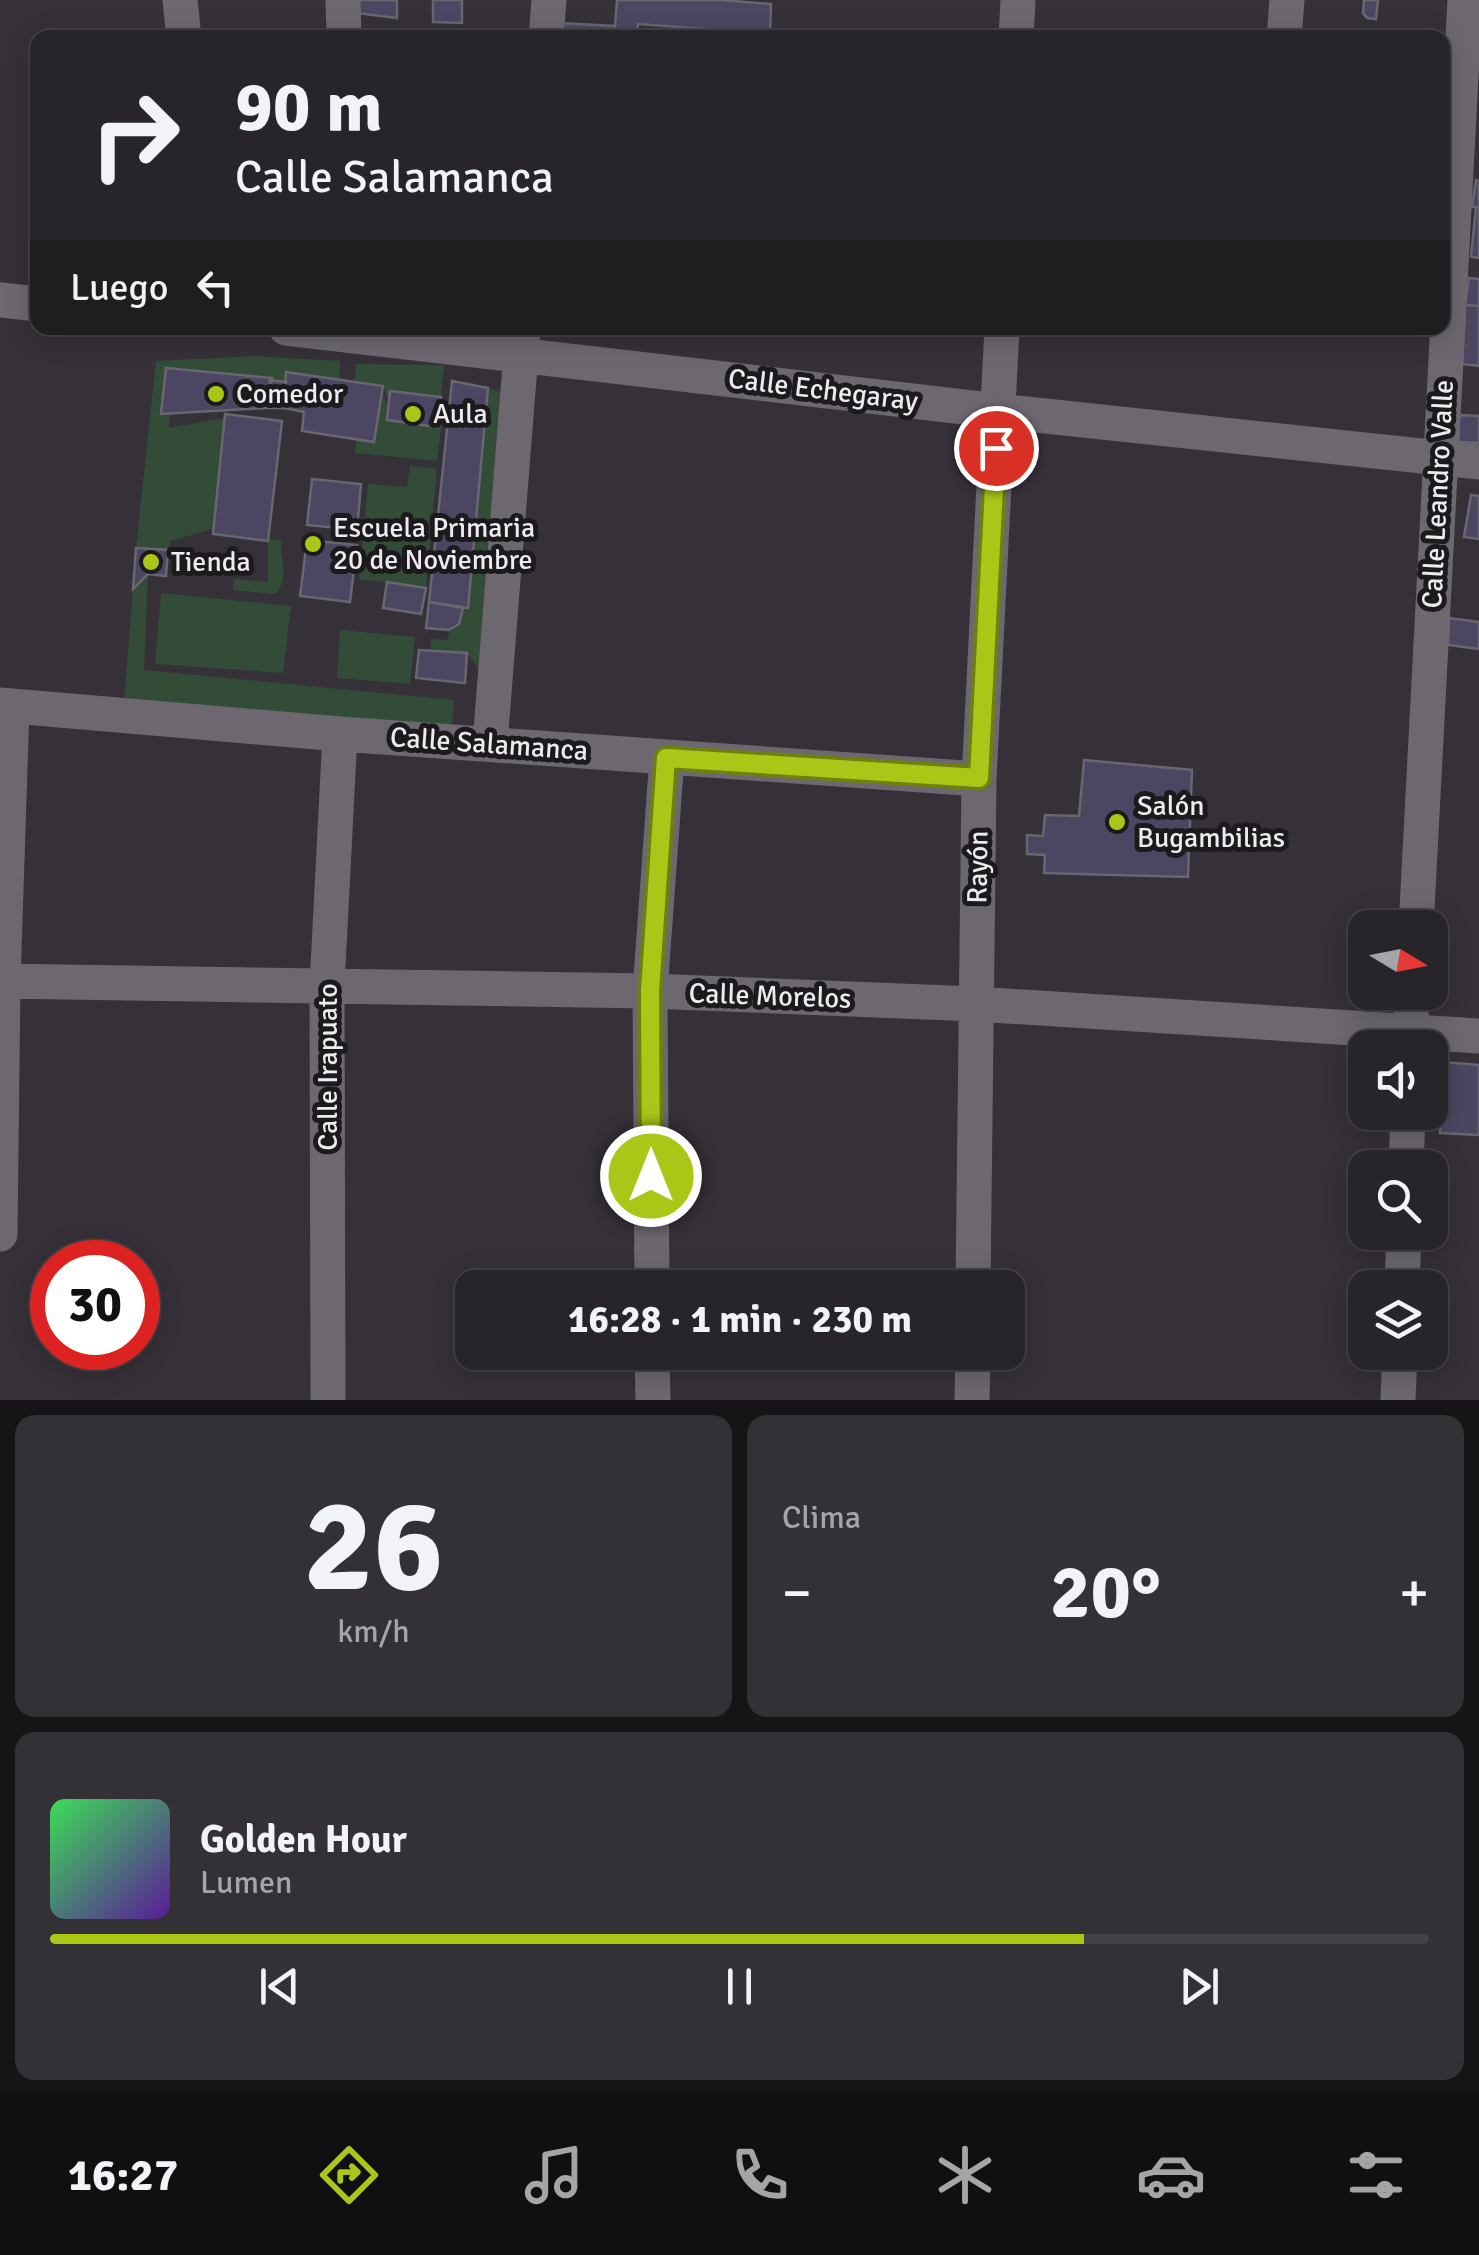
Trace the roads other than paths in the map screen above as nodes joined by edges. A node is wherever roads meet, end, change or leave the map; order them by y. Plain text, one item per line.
1 (180, 0) edge
2 (342, 0) edge
3 (549, 0) edge
4 (1018, 0) edge
5 (1287, 0) edge
6 (1465, 0) edge
7 (183, 30) edge
8 (344, 30) edge
9 (547, 30) edge
10 (1016, 30) edge
11 (1285, 30) edge
12 (1470, 94) edge
13 (0, 300) edge
14 (30, 303) edge
15 (413, 335) edge
16 (1002, 335) edge
17 (522, 341) edge
18 (998, 411) junction
19 (1440, 456) junction
20 (1479, 462) edge
21 (6, 706) edge
22 (340, 734) junction
23 (490, 742) junction
24 (666, 758) junction
25 (979, 778) junction
26 (1417, 910) edge
27 (1, 981) edge
28 (327, 986) junction
29 (650, 991) junction
30 (976, 1004) junction
31 (1348, 1035) edge
32 (1479, 1036) edge
33 (1448, 1038) edge
34 (0, 1234) edge
35 (652, 1270) edge
36 (973, 1270) edge
37 (652, 1370) edge
38 (973, 1370) edge
39 (1399, 1370) edge
40 (328, 1400) edge
41 (652, 1400) edge
42 (972, 1400) edge
43 (1398, 1400) edge

1 - 7 street
2 - 8 street
3 - 9 street
4 - 10 street
5 - 11 street
6 - 12 street, Calle Leandro Valle
12 - 19 street, Calle Leandro Valle
13 - 14 street
15 - 17 street, Calle Echegaray
16 - 18 street, Rayón
17 - 18 street, Calle Echegaray
17 - 23 street
18 - 19 street, Calle Echegaray
18 - 25 street, Rayón
19 - 20 street, Calle Echegaray
19 - 26 street, Calle Leandro Valle
21 - 22 street, Calle Salamanca
21 - 27 street
22 - 23 street, Calle Salamanca
22 - 28 street, Calle Irapuato
23 - 24 street, Calle Salamanca
24 - 25 street, Calle Salamanca
24 - 29 street
25 - 30 street, Rayón
27 - 28 street, Calle Morelos
27 - 34 street
28 - 29 street, Calle Morelos
28 - 40 street, Calle Irapuato
29 - 30 street, Calle Morelos
29 - 35 street
30 - 31 street, Calle Morelos
30 - 36 street, Rayón
32 - 33 street, Calle Morelos
37 - 41 street
38 - 42 street
39 - 43 street

